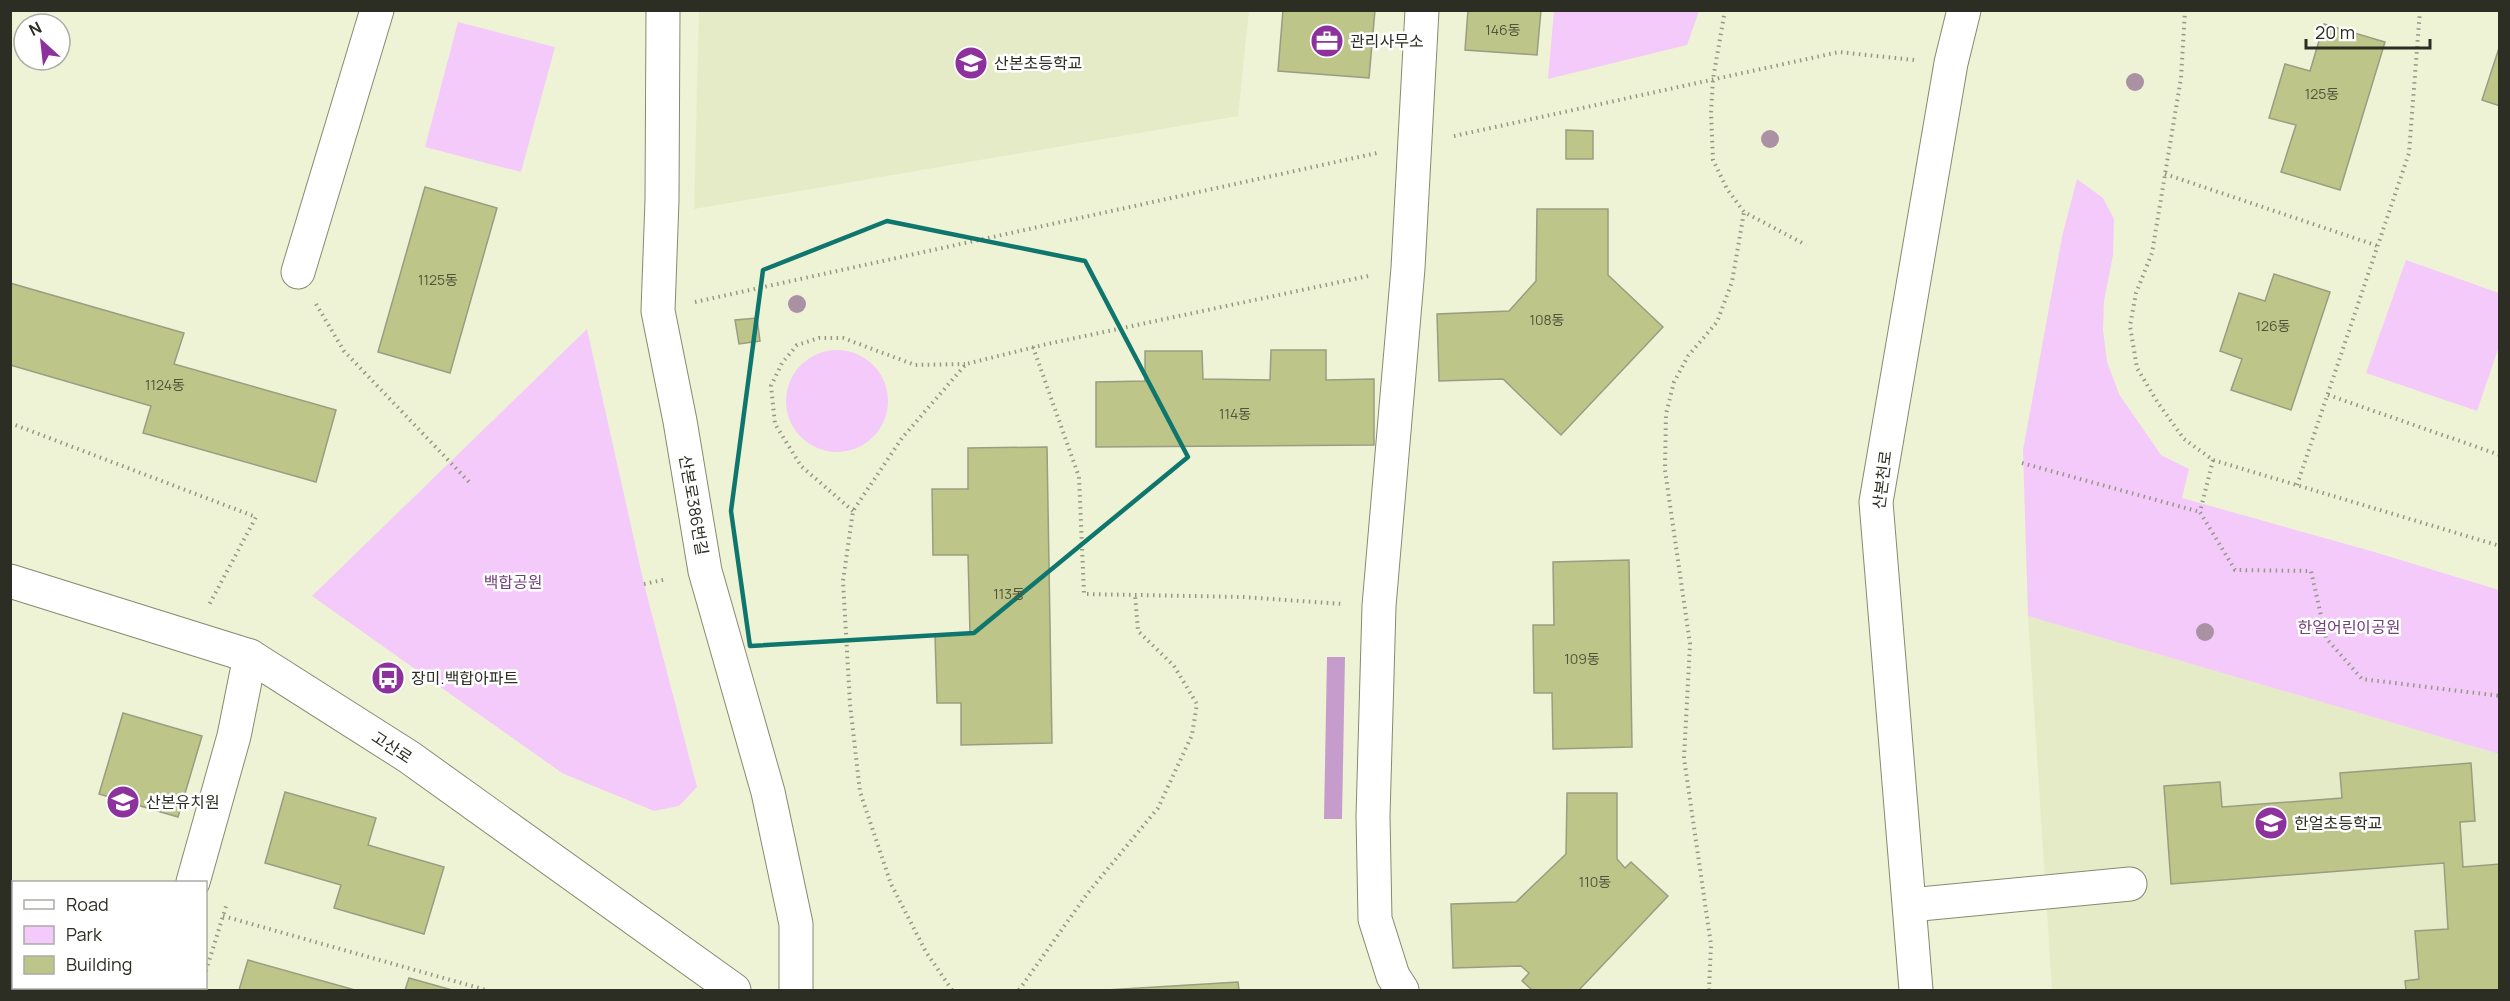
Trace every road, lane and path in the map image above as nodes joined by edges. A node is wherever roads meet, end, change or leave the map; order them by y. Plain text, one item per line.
1 (377, 10) edge
2 (663, 10) edge
3 (1422, 10) edge
4 (1725, 10) edge
5 (1964, 10) edge
6 (2185, 10) edge
7 (2420, 10) edge
8 (1951, 63) junction
9 (1713, 79) junction
10 (1414, 145) junction
11 (2165, 174) junction
12 (1744, 212) junction
13 (1806, 245) dead end
14 (2378, 246) junction
15 (1408, 268) junction
16 (298, 272) joint
17 (658, 310) junction
18 (1034, 347) junction
19 (966, 364) junction
20 (2328, 394) junction
21 (10, 423) edge
22 (2499, 455) edge
23 (2213, 460) junction
24 (2022, 463) dead end
25 (471, 484) dead end
26 (2297, 485) junction
27 (853, 511) junction
28 (2200, 512) junction
29 (2499, 546) edge
30 (10, 581) edge
31 (1135, 595) junction
32 (1379, 606) junction
33 (192, 637) junction
34 (250, 656) junction
35 (2499, 696) edge
36 (194, 881) edge
37 (2130, 884) dead end
38 (1910, 905) junction
39 (223, 916) dead end
40 (486, 990) edge
41 (734, 990) edge
42 (796, 990) edge
43 (952, 990) edge
44 (1019, 990) edge
45 (1402, 990) edge
46 (1709, 990) edge
47 (1916, 990) edge

1 - 16 street
2 - 17 street, 산본로386번길
3 - 10 street
4 - 9 path
5 - 8 street, 산본천로
6 - 11 path
7 - 14 path
8 - 9 path
8 - 38 street, 산본천로
9 - 10 path
9 - 12 path
10 - 15 street
10 - 17 path
11 - 14 path
11 - 23 path
12 - 13 path
12 - 46 path
14 - 20 path
15 - 18 path
15 - 32 street
16 - 25 path
17 - 42 street, 산본로386번길
18 - 19 path
18 - 31 path
19 - 27 path
19 - 27 path
20 - 22 path
20 - 26 path
21 - 33 path
23 - 26 path
23 - 28 path
24 - 28 path
26 - 29 path
27 - 43 path
28 - 35 path
30 - 33 street, 고산로
31 - 32 path
31 - 44 path
32 - 45 street
33 - 34 street, 고산로
34 - 36 street
34 - 41 street, 고산로
37 - 38 street
38 - 47 street, 산본천로
39 - 40 path

